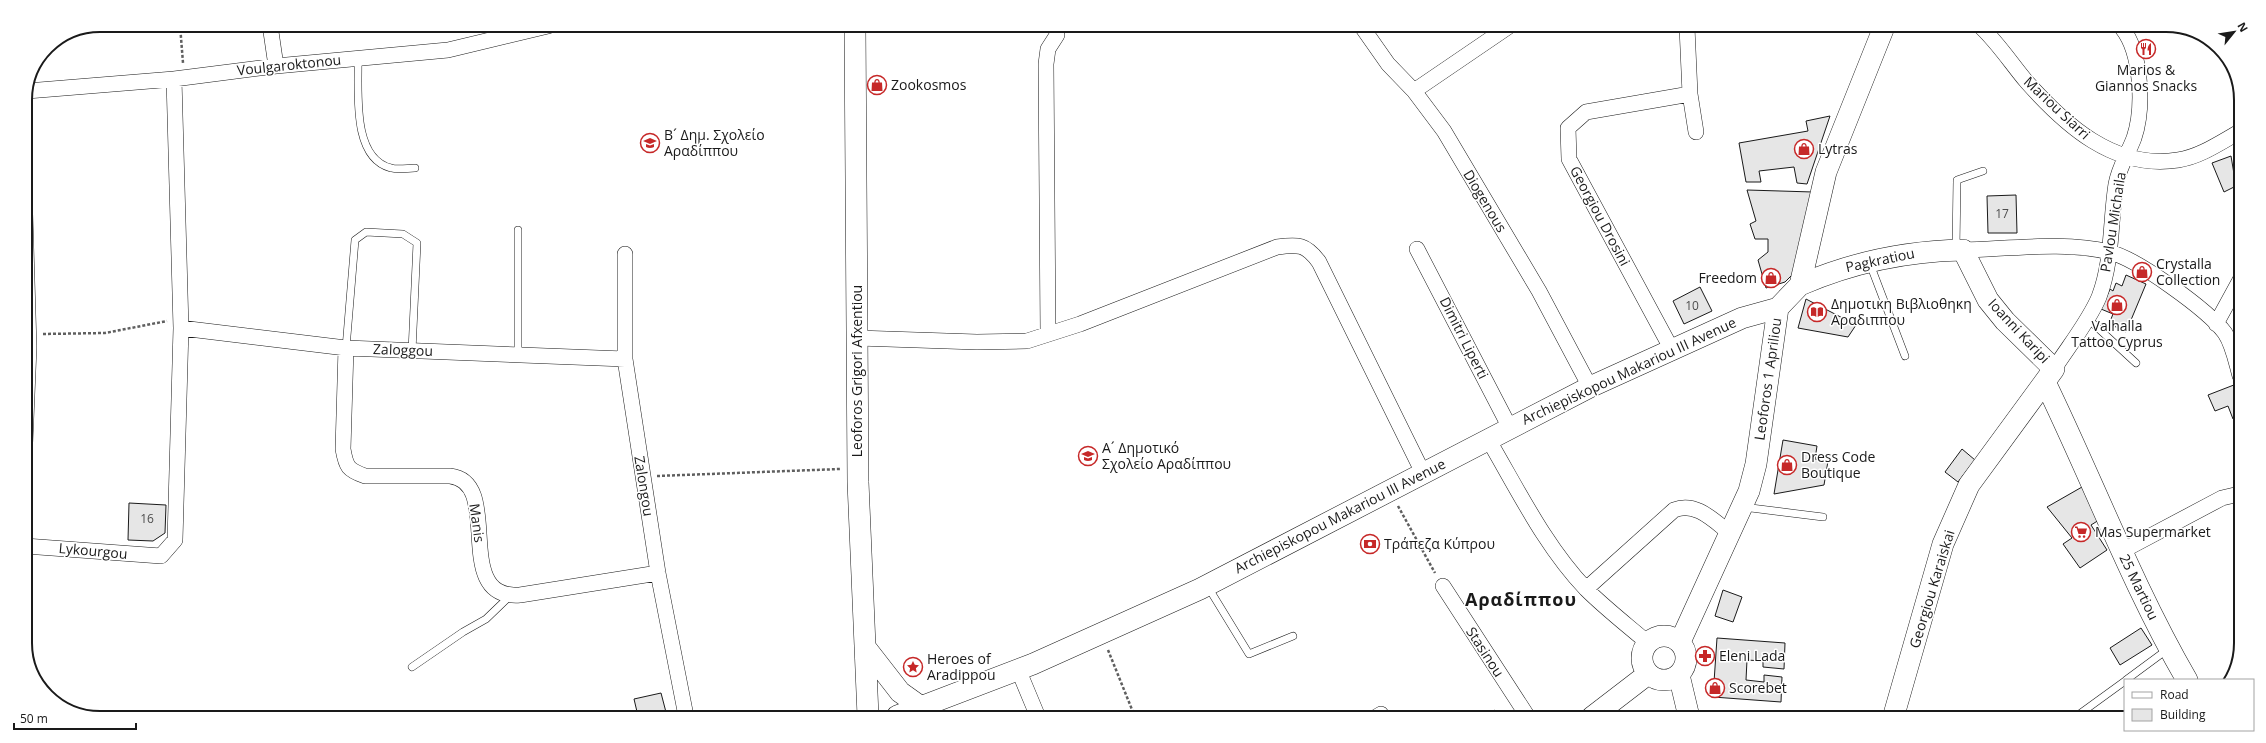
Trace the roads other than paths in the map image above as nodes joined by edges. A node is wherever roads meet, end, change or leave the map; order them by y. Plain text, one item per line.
1 (271, 32) edge
2 (523, 32) edge
3 (855, 32) edge
4 (1366, 32) edge
5 (1501, 32) edge
6 (1688, 32) edge
7 (1882, 32) edge
8 (1986, 32) edge
9 (2126, 32) edge
10 (1057, 35) dead end
11 (358, 58) junction
12 (276, 66) junction
13 (179, 78) junction
14 (33, 91) edge
15 (1414, 92) junction
16 (1690, 94) junction
17 (1696, 132) dead end
18 (2234, 134) edge
19 (2125, 157) junction
20 (415, 168) dead end
21 (1983, 171) dead end
22 (518, 230) dead end
23 (1417, 249) dead end
24 (1960, 250) junction
25 (2110, 252) junction
26 (625, 254) dead end
27 (1869, 260) junction
28 (1800, 285) junction
29 (2234, 291) edge
30 (1778, 308) junction
31 (1742, 318) junction
32 (2087, 318) junction
33 (181, 323) junction
34 (2216, 324) junction
35 (1048, 334) junction
36 (857, 338) junction
37 (1772, 347) junction
38 (346, 348) junction
39 (1672, 350) junction
40 (412, 351) junction
41 (518, 355) junction
42 (1905, 356) dead end
43 (2234, 356) edge
44 (625, 359) junction
45 (2136, 363) dead end
46 (2050, 376) junction
47 (1590, 387) junction
48 (1510, 428) junction
49 (1488, 439) junction
50 (1423, 472) junction
51 (2234, 495) edge
52 (1743, 507) junction
53 (1823, 517) dead end
54 (1731, 534) junction
55 (32, 547) edge
56 (2122, 551) junction
57 (658, 573) junction
58 (1207, 585) junction
59 (1443, 586) road end
60 (1586, 589) junction
61 (510, 595) junction
62 (1293, 636) dead end
63 (1680, 642) junction
64 (1648, 643) junction
65 (865, 647) junction
66 (2169, 649) junction
67 (412, 667) dead end
68 (1018, 670) junction
69 (1648, 674) junction
70 (1679, 676) junction
71 (2127, 679) edge
72 (2186, 679) edge
73 (2124, 681) edge
74 (921, 708) junction
75 (685, 711) edge
76 (868, 711) edge
77 (912, 711) edge
78 (1035, 711) edge
79 (1524, 711) edge
80 (1600, 711) edge
81 (1688, 711) edge
82 (1895, 711) edge
83 (2084, 711) edge

1 - 12 street
2 - 11 street, Voulgaroktonou
3 - 36 street, Leoforos Grigori Afxentiou
4 - 15 street, Diogenous
5 - 15 street
6 - 16 street
7 - 28 street
8 - 19 street, Mariou Siarri
9 - 19 street, Pavlou Michaila
10 - 35 street
11 - 12 street, Voulgaroktonou
11 - 20 lane
12 - 13 street, Voulgaroktonou
13 - 14 street, Voulgaroktonou
13 - 33 street
15 - 47 street, Diogenous
16 - 17 street
16 - 39 street, Georgiou Drosini
18 - 19 street, Mariou Siarri
19 - 25 street, Pavlou Michaila
21 - 24 lane
22 - 41 lane
23 - 48 street, Dimitri Liperti
24 - 25 street
24 - 27 street, Pagkratiou
24 - 46 street, Ioanni Karipi
25 - 32 street, Pavlou Michaila
25 - 34 street
26 - 44 street, Zalongou
27 - 28 street, Pagkratiou
27 - 42 lane
28 - 30 street, Leoforos 1 Apriliou
29 - 34 street
30 - 31 street, Archiepiskopou Makariou III Avenue
30 - 37 street, Leoforos 1 Apriliou
31 - 37 street
31 - 39 street, Archiepiskopou Makariou III Avenue
32 - 45 lane
32 - 46 street, Pavlou Michaila
33 - 38 street, Zaloggou
33 - 55 street, Lykourgou
34 - 43 street
35 - 36 street
35 - 50 street
36 - 65 street, Leoforos Grigori Afxentiou
37 - 52 street, Leoforos 1 Apriliou
38 - 40 street, Zaloggou
38 - 40 lane
38 - 61 street, Manis
39 - 47 street, Archiepiskopou Makariou III Avenue
40 - 41 street, Zaloggou
41 - 44 street, Zaloggou
44 - 57 street, Zalongou
46 - 56 street, 25 Martiou
46 - 82 street, Georgiou Karaiskai
47 - 48 street, Archiepiskopou Makariou III Avenue
48 - 49 street, Archiepiskopou Makariou III Avenue
49 - 50 street, Archiepiskopou Makariou III Avenue
49 - 60 street
50 - 58 street, Archiepiskopou Makariou III Avenue
51 - 56 street
52 - 53 lane
52 - 54 street, Leoforos 1 Apriliou
54 - 60 street
54 - 63 street, Leoforos 1 Apriliou
56 - 66 street, 25 Martiou
57 - 61 street
57 - 75 street, Zalongou
58 - 62 lane
58 - 68 street, Archiepiskopou Makariou III Avenue
59 - 79 street, Stasinou
60 - 64 street
61 - 67 lane
63 - 64 street
63 - 70 street
64 - 69 street
65 - 74 street
65 - 76 street, Leoforos Grigori Afxentiou
66 - 71 lane
66 - 72 street, 25 Martiou
68 - 74 street, Archiepiskopou Makariou III Avenue
68 - 78 street
69 - 70 street
69 - 80 street
70 - 81 street
73 - 83 lane
74 - 77 street, Archiepiskopou Makariou III Avenue

